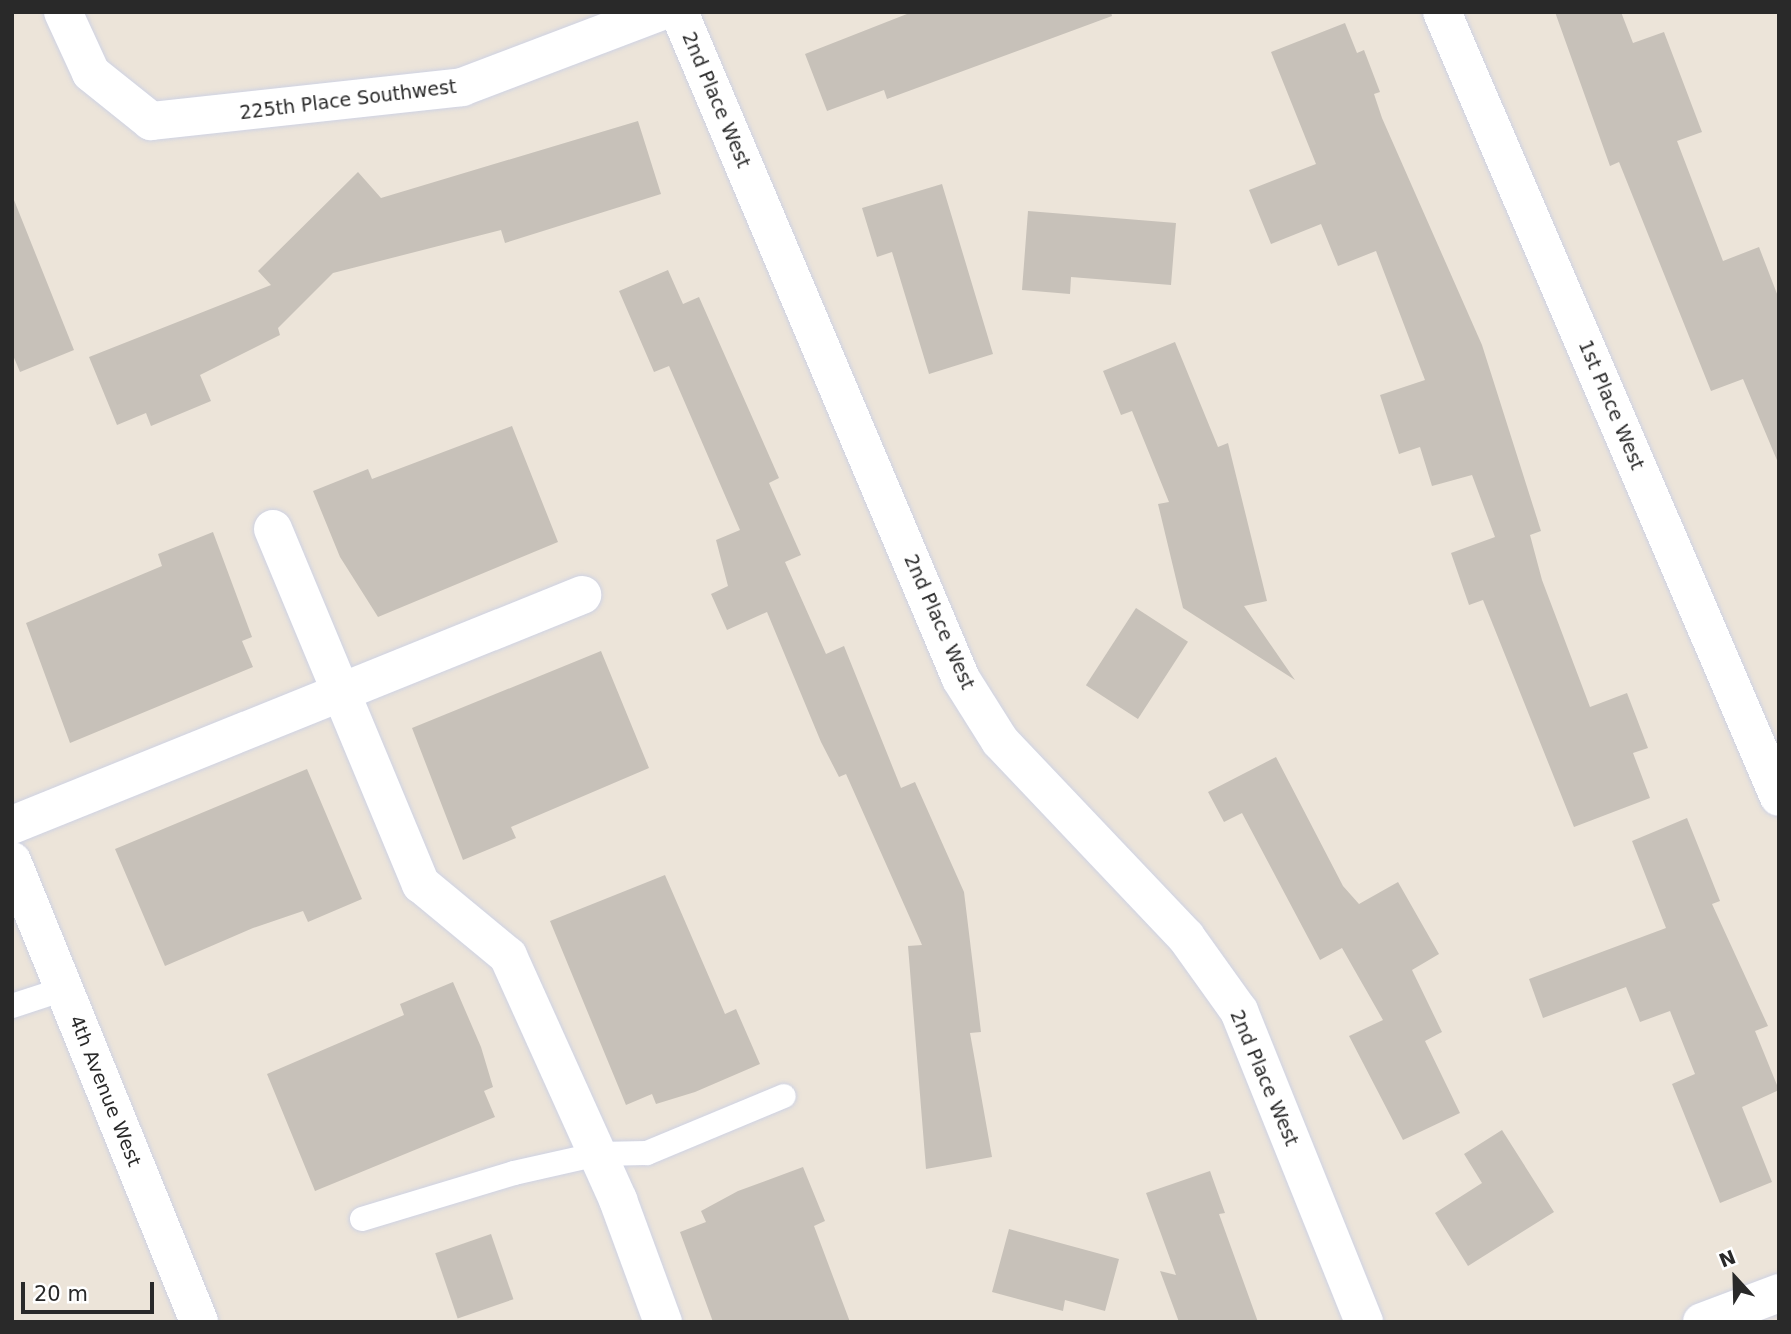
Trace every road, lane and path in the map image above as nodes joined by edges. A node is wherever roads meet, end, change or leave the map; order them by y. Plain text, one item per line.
1 (63, 12) edge
2 (659, 12) edge
3 (679, 12) edge
4 (1442, 12) edge
5 (273, 528) dead end
6 (582, 595) dead end
7 (338, 694) junction
8 (1779, 797) edge
9 (12, 825) edge
10 (12, 861) edge
11 (64, 989) junction
12 (12, 1006) edge
13 (784, 1096) dead end
14 (598, 1154) junction
15 (362, 1219) dead end
16 (1779, 1293) edge
17 (1705, 1321) edge
18 (199, 1322) edge
19 (663, 1322) edge
20 (1364, 1322) edge

1 - 2 street, 225th Place Southwest
3 - 20 street, 2nd Place West
4 - 8 street, 1st Place West
5 - 7 street
6 - 7 street
7 - 9 street
7 - 14 street
10 - 11 street, 4th Avenue West
11 - 12 lane
11 - 18 street, 4th Avenue West
13 - 14 lane
14 - 15 lane
14 - 19 street
16 - 17 street

